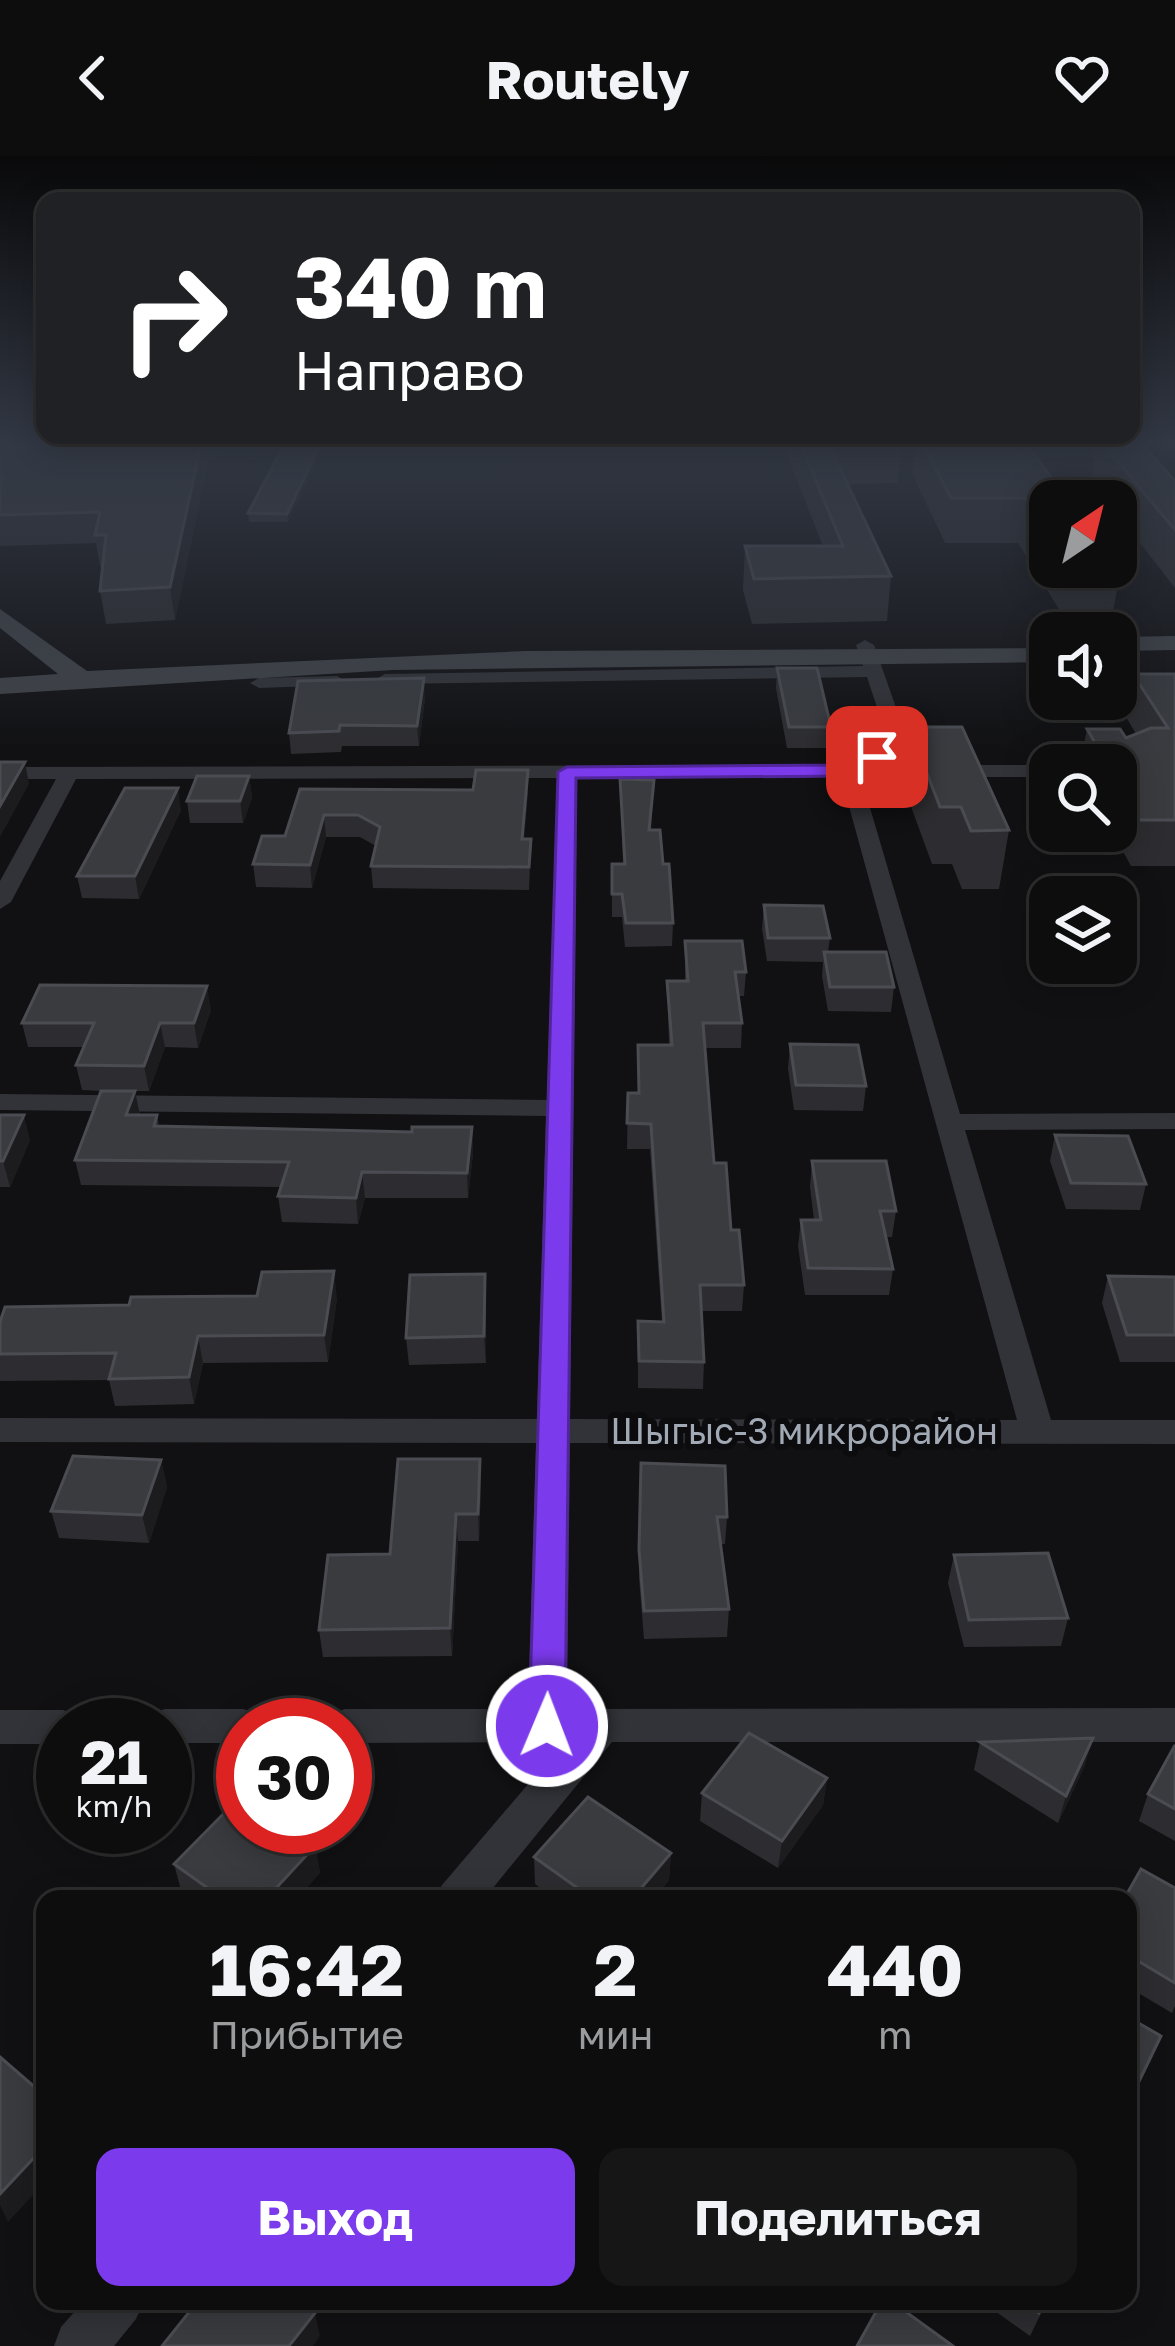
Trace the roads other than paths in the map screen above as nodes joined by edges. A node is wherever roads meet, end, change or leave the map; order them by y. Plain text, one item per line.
1 (0, 616) edge
2 (1137, 644) edge
3 (1175, 644) edge
4 (1029, 646) edge
5 (1137, 654) edge
6 (1175, 654) edge
7 (1029, 655) edge
8 (870, 657) junction
9 (76, 674) junction
10 (0, 676) edge
11 (260, 683) dead end
12 (0, 686) edge
13 (849, 771) junction
14 (1029, 771) edge
15 (69, 772) junction
16 (567, 772) junction
17 (0, 773) edge
18 (0, 902) edge
19 (0, 1102) edge
20 (560, 1108) junction
21 (1175, 1120) edge
22 (949, 1122) junction
23 (0, 1430) edge
24 (553, 1430) junction
25 (1037, 1431) junction
26 (1175, 1432) edge
27 (1175, 1725) edge
28 (0, 1726) edge
29 (36, 1726) edge
30 (372, 1726) edge
31 (547, 1726) junction
32 (602, 1726) junction
33 (465, 1890) edge
34 (110, 2310) edge
35 (80, 2346) edge

1 - 9 main road
2 - 3 main road
4 - 8 main road
5 - 6 main road
7 - 8 main road
8 - 9 main road
8 - 11 street
8 - 13 street
9 - 10 main road
9 - 12 main road
13 - 14 street
13 - 16 street
13 - 22 street
15 - 16 street
15 - 17 street
15 - 18 street
16 - 20 street
19 - 20 street
20 - 24 street
21 - 22 street
22 - 25 street
23 - 24 street, Шыгыс-3 микрорайон
24 - 25 street, Шыгыс-3 микрорайон
24 - 31 street
25 - 26 street, Шыгыс-3 микрорайон
27 - 32 street
28 - 29 street
30 - 31 street
31 - 32 street
32 - 33 street
34 - 35 street

